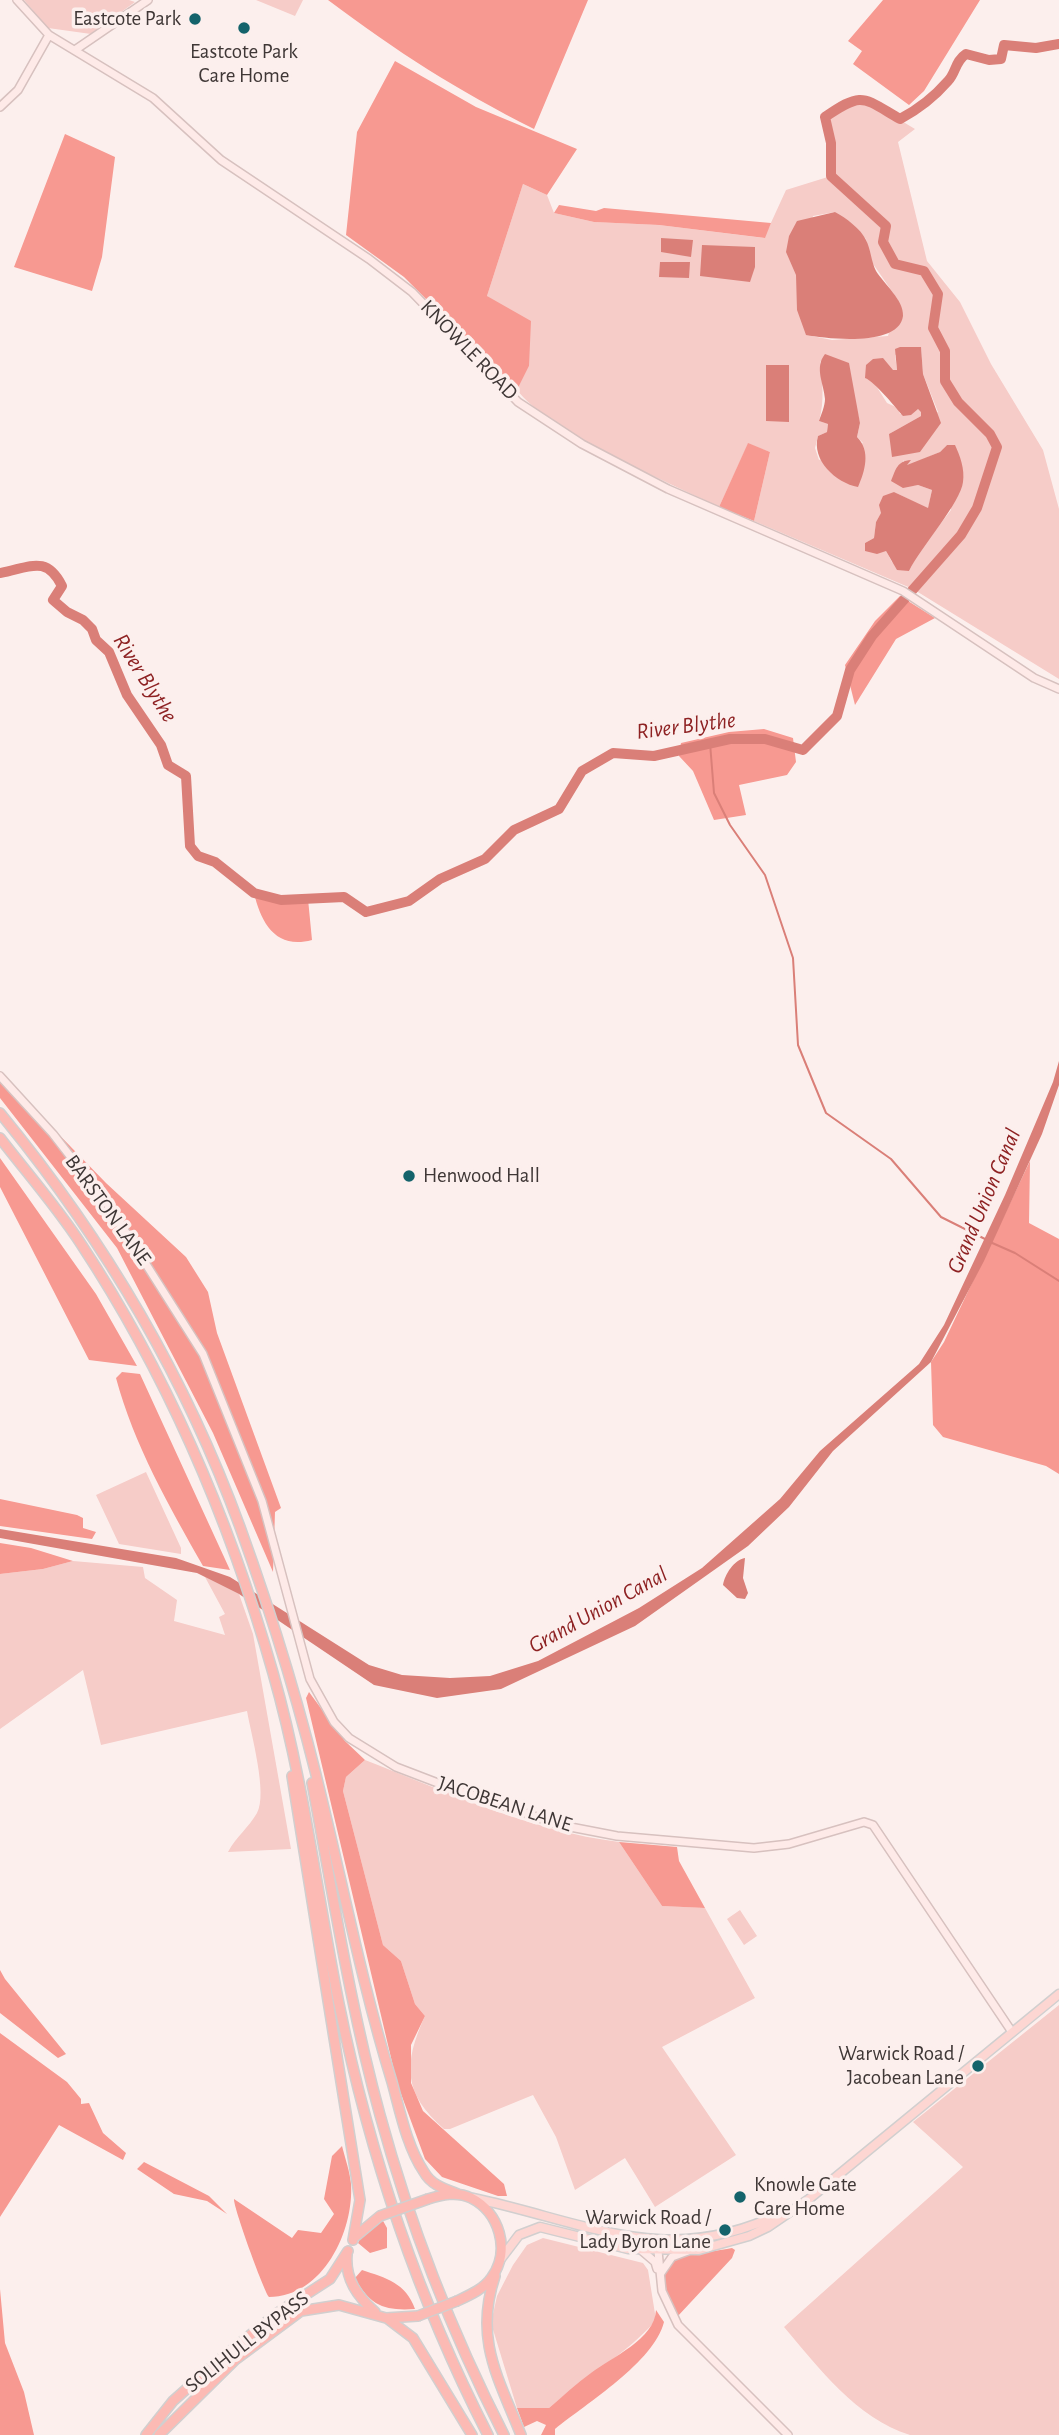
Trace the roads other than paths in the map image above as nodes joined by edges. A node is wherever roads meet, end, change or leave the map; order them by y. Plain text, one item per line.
1 (17, 0) edge
2 (148, 0) edge
3 (49, 35) junction
4 (75, 51) junction
5 (0, 107) edge
6 (1059, 689) edge
7 (0, 1076) edge
8 (0, 1113) edge
9 (0, 1138) edge
10 (203, 1354) joint
11 (289, 1679) junction
12 (281, 1701) junction
13 (1059, 1994) edge
14 (1012, 2032) junction
15 (458, 2194) junction
16 (470, 2198) junction
17 (808, 2199) junction
18 (591, 2229) junction
19 (353, 2240) junction
20 (641, 2250) junction
21 (348, 2251) junction
22 (657, 2251) junction
23 (690, 2251) junction
24 (499, 2264) junction
25 (659, 2277) junction
26 (382, 2316) junction
27 (173, 2401) junction
28 (140, 2435) edge
29 (146, 2435) edge
30 (159, 2435) edge
31 (472, 2435) edge
32 (488, 2435) edge
33 (504, 2435) edge
34 (521, 2435) edge
35 (788, 2435) edge

1 - 3 street, KNOWLE ROAD
2 - 4 street
3 - 4 street, KNOWLE ROAD
3 - 5 street
4 - 6 street, KNOWLE ROAD
7 - 10 street, BARSTON LANE
8 - 11 highway
9 - 12 highway
10 - 14 street, JACOBEAN LANE
11 - 15 highway
11 - 33 highway
12 - 19 highway
12 - 32 highway
13 - 14 main road
14 - 17 main road
15 - 16 highway
15 - 19 highway, bridge
16 - 18 main road
16 - 24 highway
17 - 18 main road
17 - 23 main road
18 - 22 main road
19 - 21 highway
20 - 22 main road
20 - 24 main road
20 - 25 street
21 - 26 highway
21 - 27 highway, SOLIHULL BYPASS
22 - 23 main road
22 - 25 street
23 - 25 street
24 - 26 highway, bridge
24 - 34 highway
25 - 35 street
26 - 30 highway, SOLIHULL BYPASS
26 - 31 highway
27 - 28 highway
27 - 29 highway, SOLIHULL BYPASS

